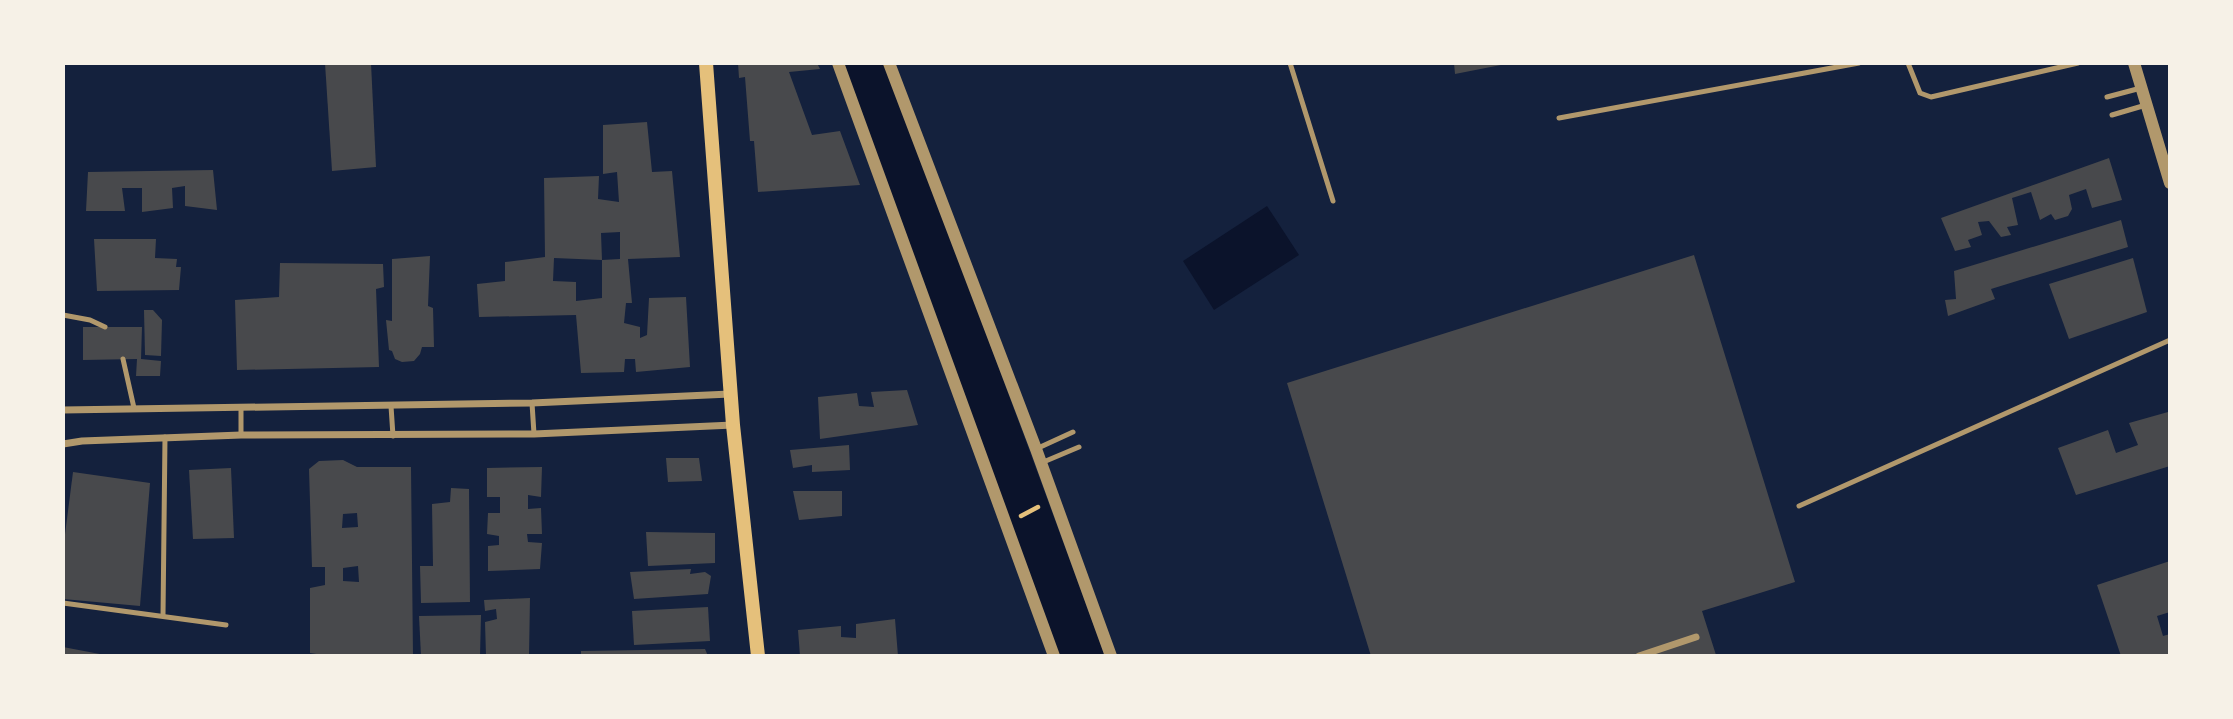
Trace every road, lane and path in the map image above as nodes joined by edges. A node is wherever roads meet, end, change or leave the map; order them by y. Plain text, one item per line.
1 (838, 63) edge
2 (889, 63) edge
3 (1290, 63) edge
4 (1859, 63) edge
5 (1908, 63) edge
6 (2078, 63) edge
7 (2134, 63) edge
8 (708, 66) edge
9 (2141, 88) junction
10 (2107, 97) dead end
11 (2146, 105) junction
12 (2112, 115) dead end
13 (1559, 118) dead end
14 (2170, 183) edge
15 (1333, 201) dead end
16 (63, 315) edge
17 (105, 327) dead end
18 (2170, 340) edge
19 (123, 359) dead end
20 (731, 394) junction
21 (532, 403) junction
22 (391, 406) junction
23 (241, 407) junction
24 (134, 408) junction
25 (63, 410) edge
26 (733, 425) junction
27 (1073, 432) dead end
28 (534, 434) junction
29 (241, 435) junction
30 (393, 436) junction
31 (166, 437) junction
32 (63, 444) edge
33 (1079, 447) dead end
34 (1036, 449) junction
35 (1041, 463) junction
36 (1041, 506) dead end
37 (1799, 506) dead end
38 (1020, 516) dead end
39 (63, 603) edge
40 (163, 615) junction
41 (226, 625) dead end
42 (1696, 636) dead end
43 (758, 656) edge
44 (1054, 656) edge
45 (1111, 656) edge
46 (1639, 656) edge

1 - 44 street
2 - 34 street
3 - 15 lane
4 - 13 lane
5 - 6 lane
7 - 9 street
8 - 20 main road
9 - 10 lane
9 - 11 street
11 - 12 lane
11 - 14 street
16 - 17 lane
18 - 37 lane
19 - 24 lane
20 - 21 street
20 - 26 main road
21 - 22 street
21 - 28 lane
22 - 23 street
22 - 30 lane
23 - 24 street
23 - 29 lane
24 - 25 street
26 - 28 street
26 - 43 main road
27 - 34 lane
28 - 30 street
29 - 30 street
29 - 31 street
31 - 32 street
31 - 40 lane
33 - 35 lane
34 - 35 street
35 - 45 street
36 - 38 path
39 - 40 lane
40 - 41 lane
42 - 46 street

